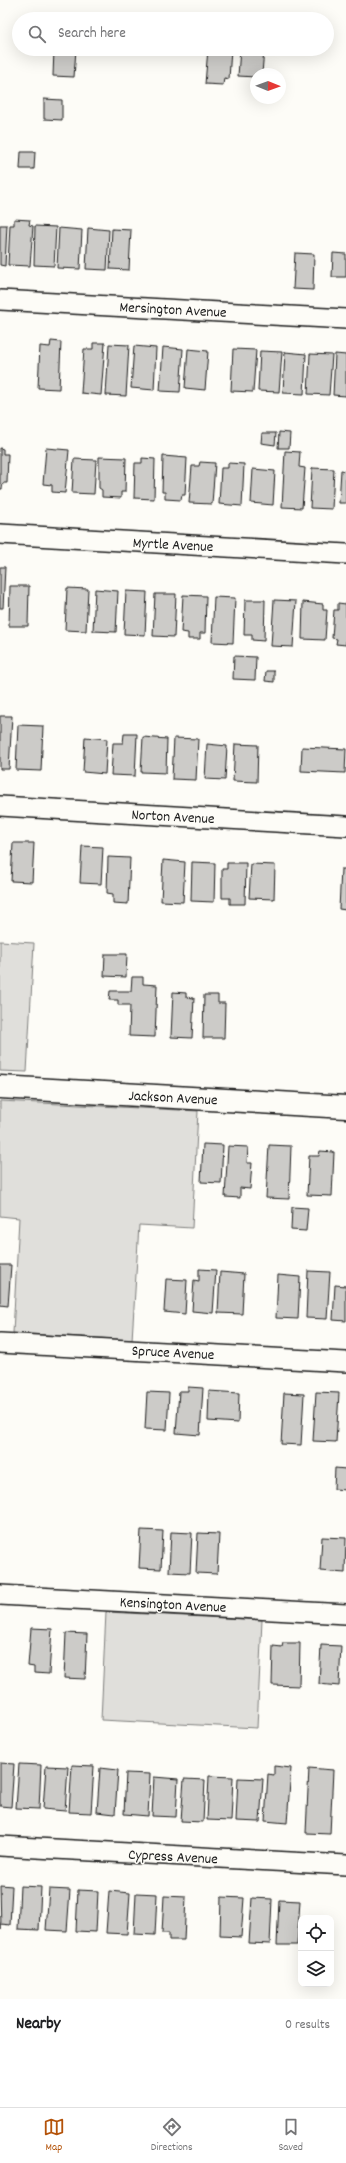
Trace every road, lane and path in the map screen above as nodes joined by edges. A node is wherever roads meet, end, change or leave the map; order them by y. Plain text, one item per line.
1 (0, 300) edge
2 (346, 319) edge
3 (0, 534) edge
4 (346, 554) edge
5 (0, 806) edge
6 (346, 826) edge
7 (0, 1087) edge
8 (346, 1107) edge
9 (0, 1343) edge
10 (346, 1362) edge
11 (0, 1595) edge
12 (346, 1614) edge
13 (0, 1846) edge
14 (346, 1865) edge

1 - 2 street, Mersington Avenue
3 - 4 street, Myrtle Avenue
5 - 6 street, Norton Avenue
7 - 8 street, Jackson Avenue
9 - 10 street, Spruce Avenue
11 - 12 street, Kensington Avenue
13 - 14 street, Cypress Avenue

